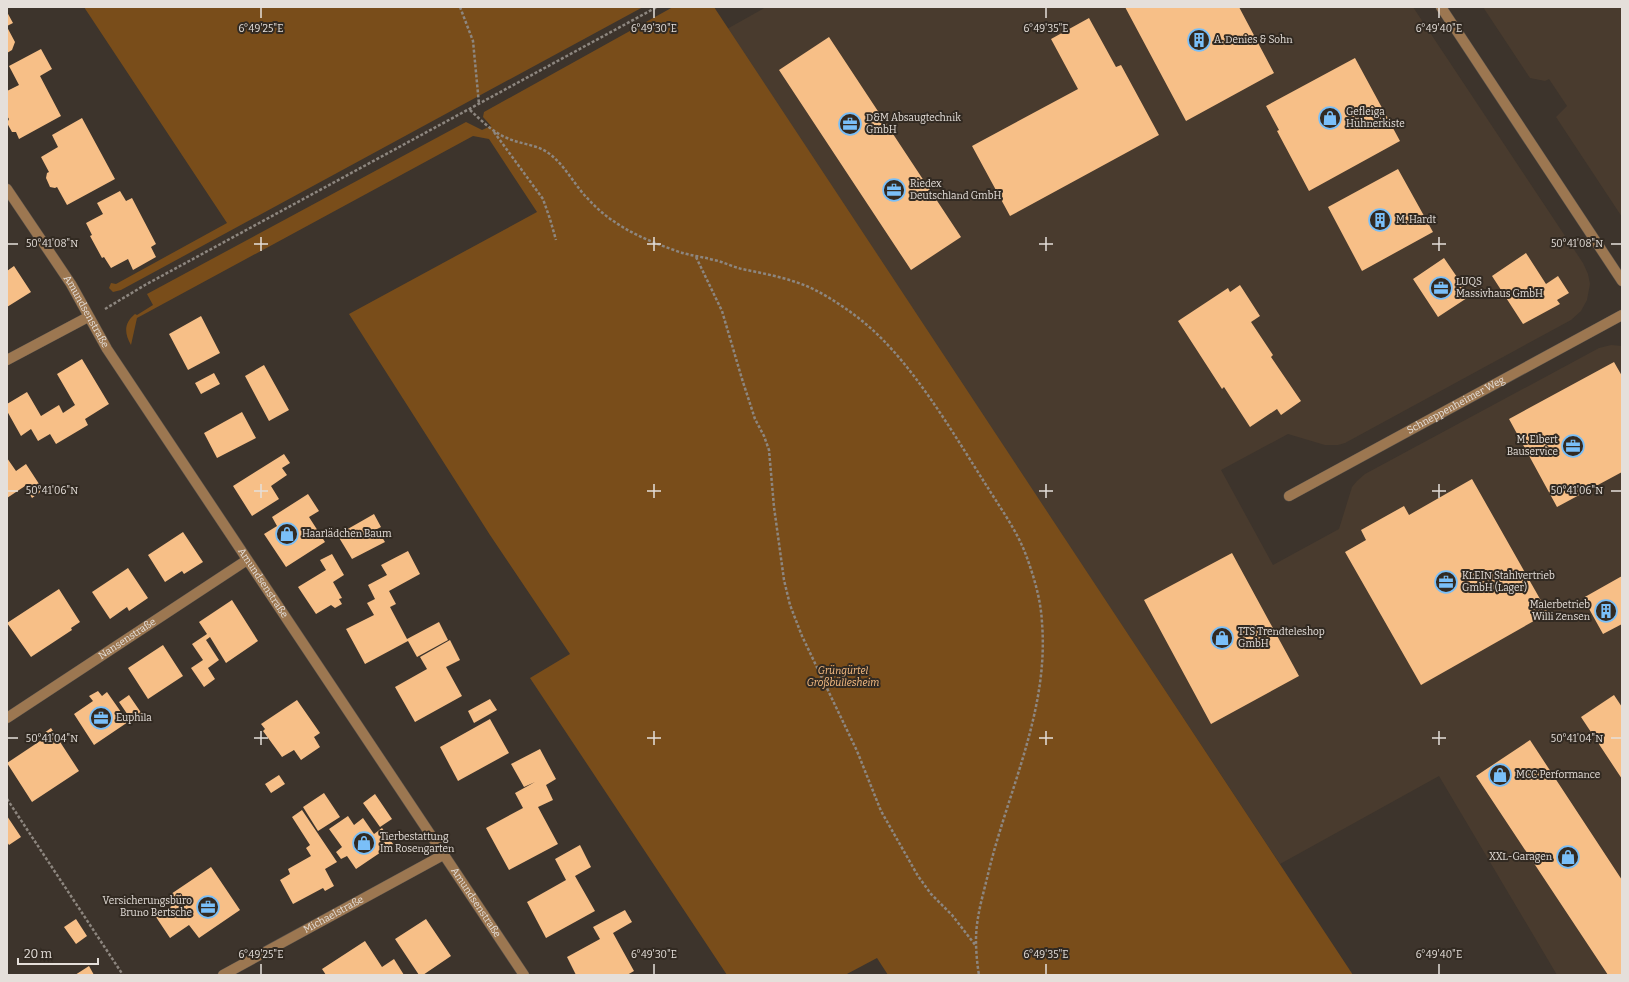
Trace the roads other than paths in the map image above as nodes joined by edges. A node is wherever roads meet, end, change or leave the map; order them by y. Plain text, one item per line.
1 (1441, 7) edge
2 (7, 188) edge
3 (1622, 281) edge
4 (1622, 315) edge
5 (88, 317) junction
6 (7, 360) edge
7 (1289, 496) dead end
8 (247, 560) junction
9 (7, 718) edge
10 (443, 855) junction
11 (223, 975) edge
12 (524, 975) edge

1 - 3 street
2 - 5 street, Amundsenstraße
4 - 7 street, Schneppenheimer Weg
5 - 6 street
5 - 8 street, Amundsenstraße
8 - 9 street, Nansenstraße
8 - 10 street, Amundsenstraße
10 - 11 street, Michaelstraße
10 - 12 street, Amundsenstraße

